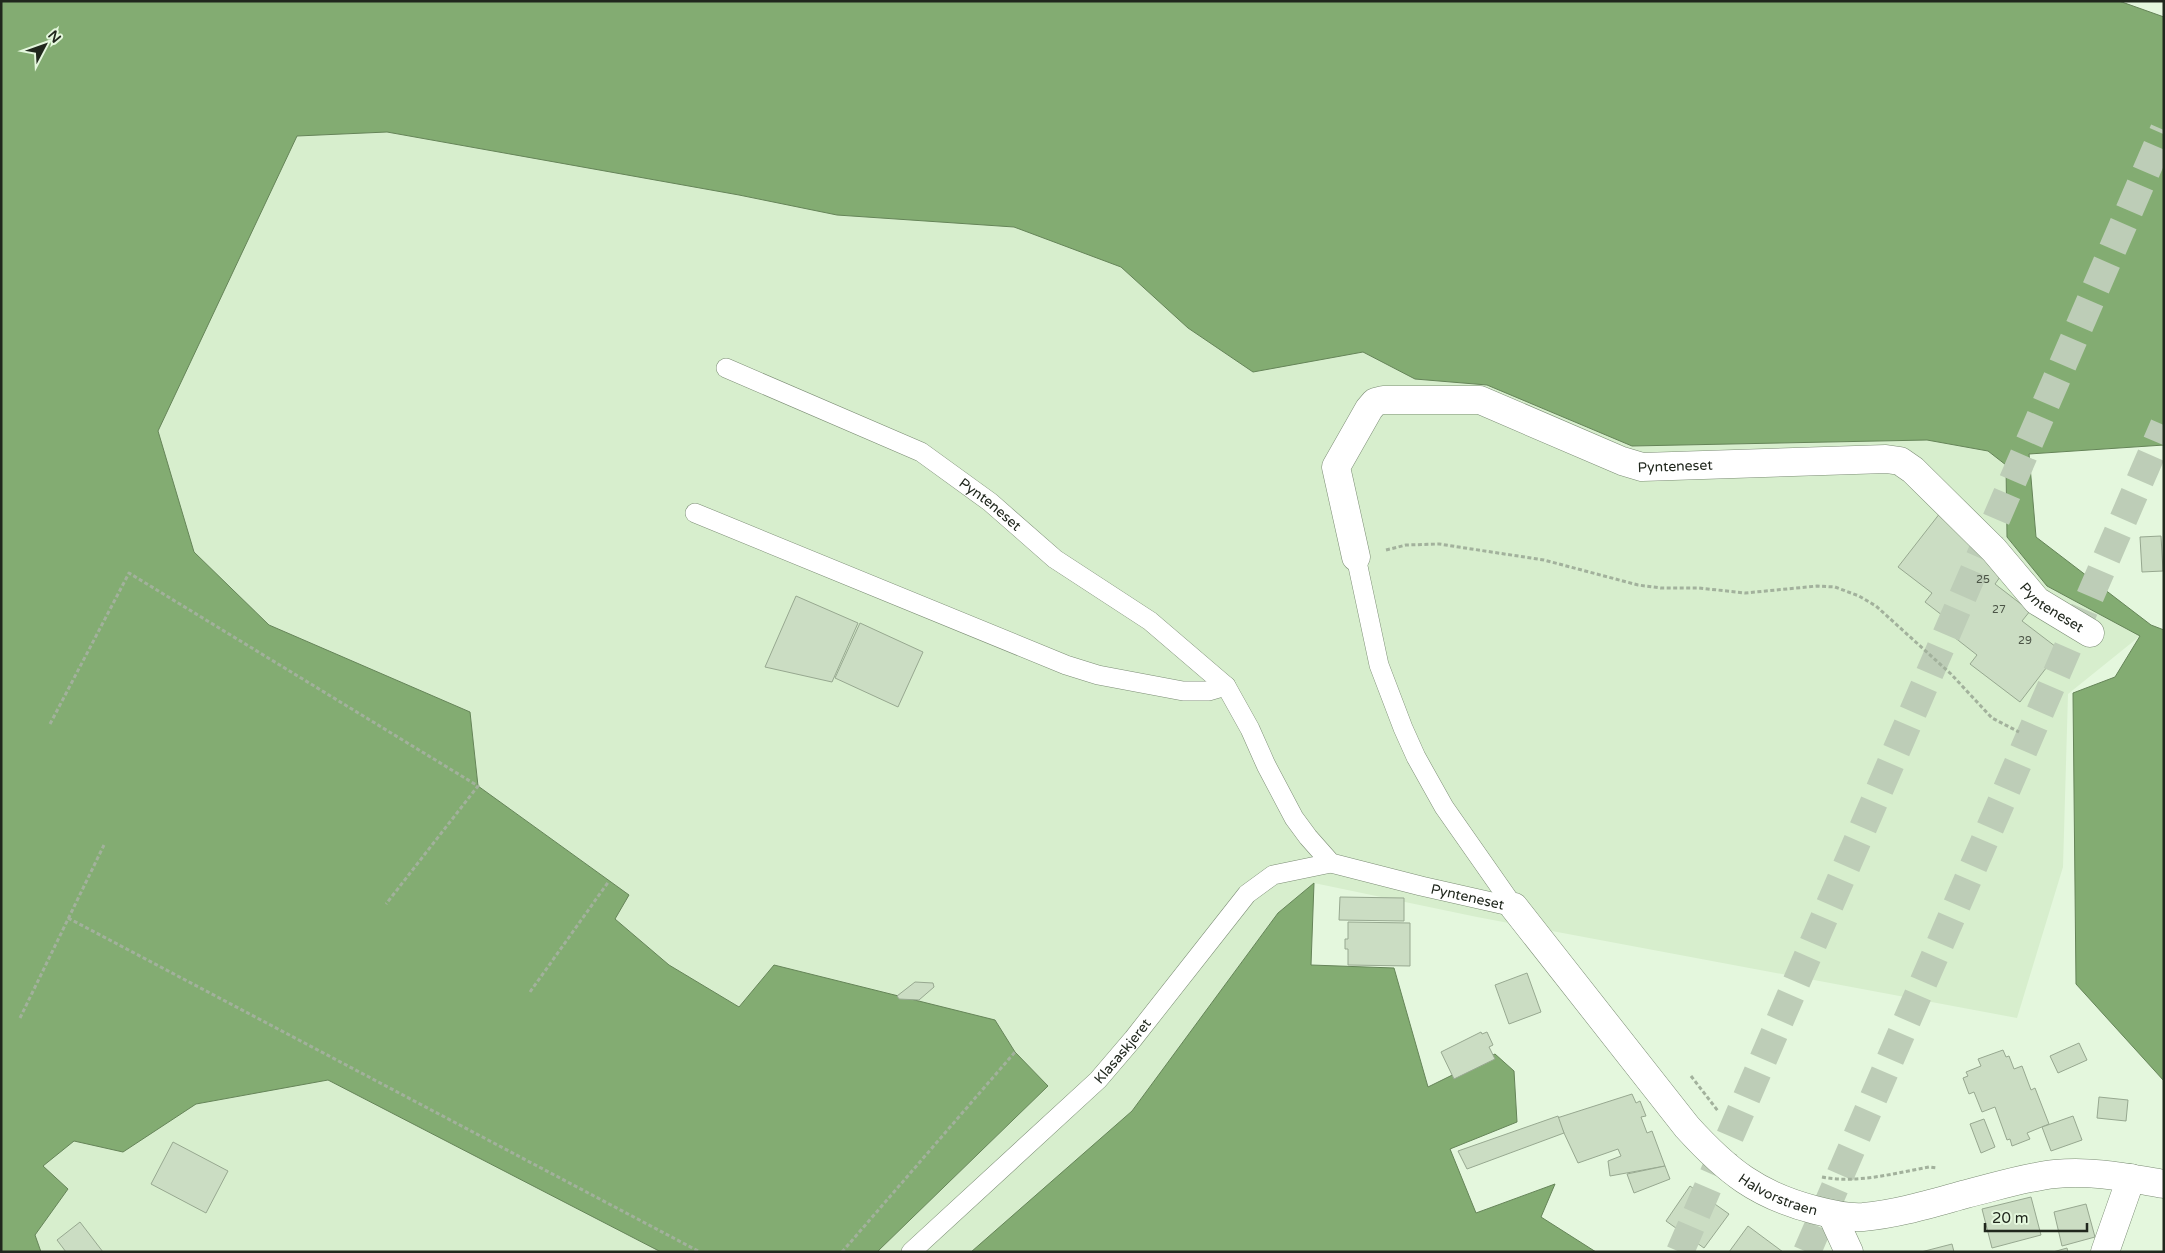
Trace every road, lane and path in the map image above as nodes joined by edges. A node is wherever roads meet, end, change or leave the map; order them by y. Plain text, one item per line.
1 (726, 368) dead end
2 (694, 513) dead end
3 (1356, 557) junction
4 (2090, 633) dead end
5 (1226, 686) junction
6 (50, 724) dead end
7 (2019, 732) dead end
8 (104, 844) dead end
9 (1331, 862) junction
10 (610, 881) dead end
11 (386, 904) dead end
12 (1514, 907) junction
13 (68, 918) junction
14 (530, 992) dead end
15 (20, 1018) dead end
16 (1015, 1052) dead end
17 (1688, 1074) dead end
18 (1724, 1117) dead end
19 (1945, 1169) dead end
20 (1816, 1176) dead end
21 (2131, 1178) junction
22 (2164, 1184) edge
23 (1832, 1215) junction
24 (700, 1252) edge
25 (842, 1252) edge
26 (912, 1252) edge
27 (1849, 1252) edge
28 (2105, 1252) edge

1 - 5 lane, Pynteneset
2 - 5 lane
3 - 4 street, Pynteneset
3 - 7 path
3 - 12 lane, Pynteneset
5 - 9 lane, Pynteneset
6 - 11 path
8 - 13 path
9 - 12 lane, Pynteneset
9 - 26 lane, Klasaskjeret
10 - 14 path
12 - 23 street, Halvorstraen
13 - 15 path
13 - 24 path
16 - 25 path
17 - 18 path
19 - 20 path
21 - 22 street, Halvorstraen
21 - 23 street, Halvorstraen
21 - 28 street
23 - 27 street

